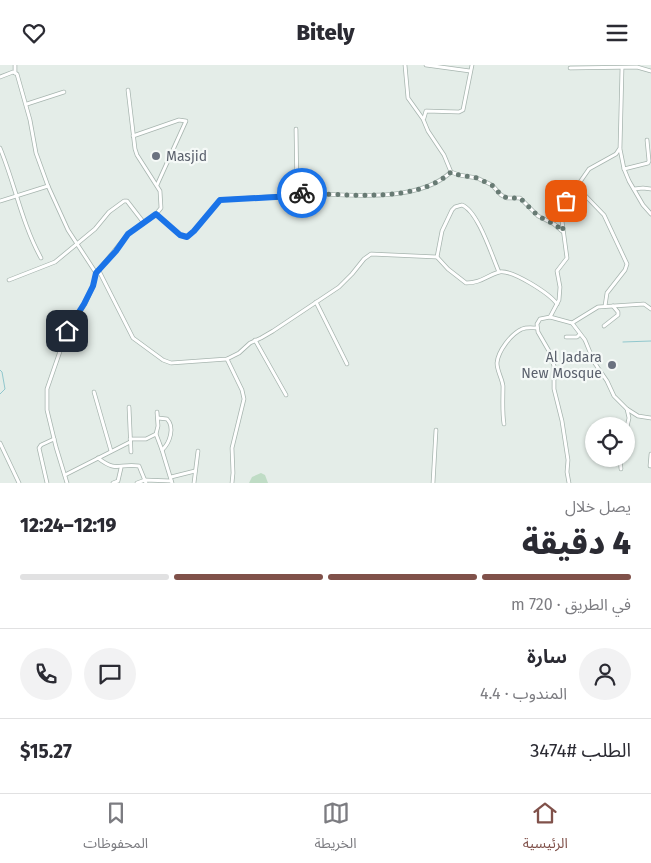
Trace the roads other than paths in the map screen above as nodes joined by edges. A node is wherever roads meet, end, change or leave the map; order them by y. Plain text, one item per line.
1 (15, 65) edge
2 (405, 65) edge
3 (426, 65) edge
4 (472, 65) edge
5 (570, 68) dead end
6 (622, 68) junction
7 (470, 71) junction
8 (651, 71) edge
9 (16, 73) junction
10 (0, 77) edge
11 (128, 90) dead end
12 (64, 93) dead end
13 (26, 104) junction
14 (424, 119) junction
15 (296, 129) dead end
16 (133, 136) junction
17 (647, 140) dead end
18 (0, 148) edge
19 (620, 148) junction
20 (616, 154) junction
21 (621, 155) junction
22 (624, 169) junction
23 (451, 172) junction
24 (157, 185) junction
25 (48, 186) junction
26 (576, 186) junction
27 (634, 189) junction
28 (651, 189) edge
29 (297, 193) junction
30 (17, 196) junction
31 (0, 201) edge
32 (156, 214) junction
33 (651, 214) edge
34 (144, 223) junction
35 (563, 231) junction
36 (76, 243) junction
37 (437, 257) junction
38 (41, 258) dead end
39 (98, 272) junction
40 (499, 273) junction
41 (9, 280) dead end
42 (316, 302) junction
43 (557, 304) junction
44 (605, 306) junction
45 (612, 306) junction
46 (651, 309) edge
47 (550, 317) junction
48 (572, 323) junction
49 (604, 327) dead end
50 (537, 328) junction
51 (580, 333) junction
52 (566, 337) dead end
53 (255, 340) junction
54 (227, 359) junction
55 (348, 364) dead end
56 (94, 392) dead end
57 (286, 395) dead end
58 (129, 407) dead end
59 (627, 409) junction
60 (157, 412) dead end
61 (629, 417) edge
62 (158, 418) junction
63 (651, 418) edge
64 (504, 425) dead end
65 (436, 430) dead end
66 (156, 435) junction
67 (54, 439) junction
68 (130, 441) junction
69 (0, 443) edge
70 (162, 450) junction
71 (111, 451) junction
72 (198, 451) dead end
73 (131, 452) dead end
74 (651, 454) edge
75 (98, 458) junction
76 (650, 465) edge
77 (121, 468) junction
78 (195, 471) junction
79 (64, 475) junction
80 (171, 477) junction
81 (119, 482) edge
82 (146, 482) edge
83 (172, 482) edge
84 (19, 483) edge
85 (47, 483) edge
86 (67, 483) edge
87 (113, 483) edge
88 (137, 483) edge
89 (194, 483) edge
90 (232, 483) edge
91 (433, 483) edge
92 (569, 483) edge

1 - 9 street
2 - 14 street
3 - 7 street
4 - 7 street
5 - 6 street
6 - 8 street
6 - 19 street
7 - 14 street
9 - 10 street
9 - 13 street
11 - 16 street
12 - 13 street
13 - 25 street
14 - 23 street
15 - 29 street
16 - 24 street
16 - 24 street
17 - 22 street
18 - 30 street
19 - 20 street
19 - 21 street
20 - 21 street
20 - 26 street
21 - 22 street
22 - 27 street
23 - 29 street
23 - 35 street
24 - 32 street
25 - 30 street
25 - 36 street
26 - 35 street
26 - 44 street
27 - 28 street
27 - 33 street
29 - 32 street
30 - 31 street
30 - 38 street
32 - 34 street
34 - 36 street
34 - 39 street
35 - 43 street
36 - 39 street
36 - 41 street
37 - 40 street
37 - 40 street
37 - 42 street
39 - 54 street
39 - 67 street
40 - 43 street
42 - 53 street
42 - 55 street
43 - 47 street
44 - 45 street
44 - 48 street
45 - 46 street
45 - 49 street
47 - 48 street
47 - 50 street
48 - 51 street
50 - 64 street
50 - 92 street
51 - 52 street
51 - 59 street
53 - 54 street
53 - 57 street
54 - 90 street
56 - 71 street
58 - 68 street
59 - 61 street
59 - 63 street
60 - 62 street
62 - 66 street
62 - 70 street
65 - 91 street
66 - 68 street
66 - 70 street
67 - 79 street
67 - 85 street
68 - 71 street
68 - 73 street
69 - 84 street
70 - 80 street
71 - 75 street
72 - 78 street
74 - 76 street
75 - 77 street
75 - 79 street
77 - 81 street
77 - 82 street
78 - 80 street
78 - 89 street
79 - 86 street
80 - 83 street
81 - 87 street
82 - 83 street
82 - 88 street

